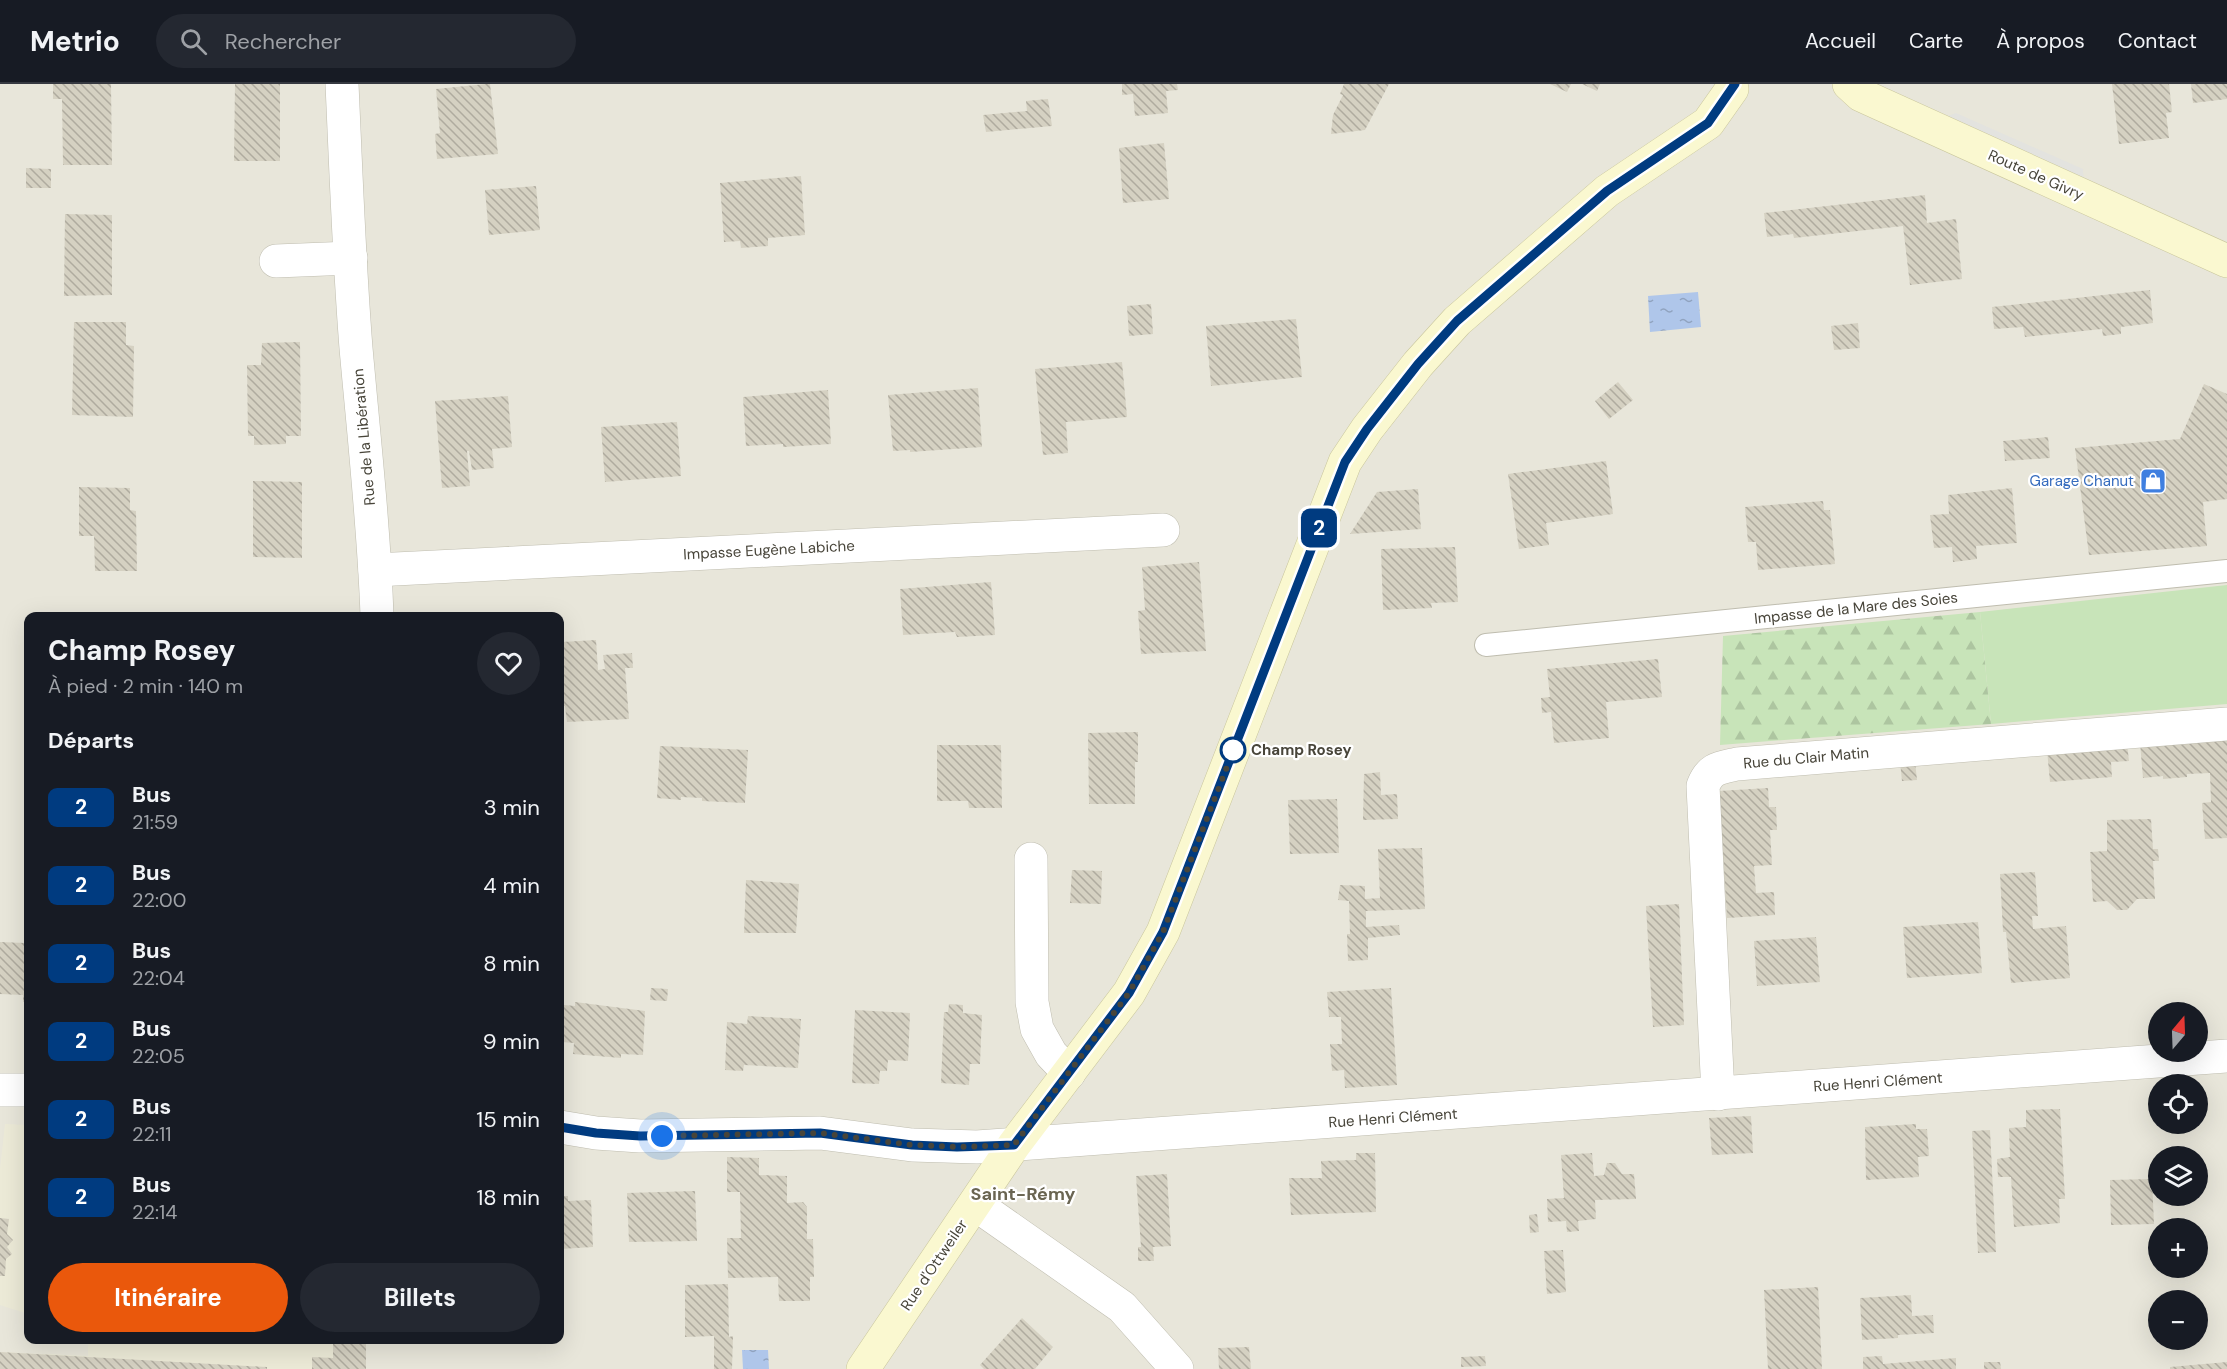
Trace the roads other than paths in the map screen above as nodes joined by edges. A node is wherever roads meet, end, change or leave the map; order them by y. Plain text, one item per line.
1 (342, 84) edge
2 (1849, 84) edge
3 (1734, 87) edge
4 (351, 258) junction
5 (276, 261) dead end
6 (2227, 261) edge
7 (1163, 530) dead end
8 (375, 570) junction
9 (2227, 571) edge
10 (377, 612) edge
11 (1486, 645) dead end
12 (2227, 724) edge
13 (1031, 859) dead end
14 (2227, 1056) edge
15 (1069, 1073) junction
16 (0, 1090) edge
17 (24, 1090) edge
18 (1718, 1094) junction
19 (564, 1128) edge
20 (1014, 1145) junction
21 (975, 1204) junction
22 (863, 1369) edge
23 (1177, 1369) edge

1 - 4 street, Rue de la Libération
2 - 6 street, Route de Givry
3 - 15 street, Rue d'Ottweiler
4 - 5 street
4 - 8 street, Rue de la Libération
7 - 8 street, Impasse Eugène Labiche
8 - 10 street, Rue de la Libération
9 - 11 lane, Impasse de la Mare des Soies
12 - 18 street, Rue du Clair Matin
13 - 15 street
14 - 18 street, Rue Henri Clément
15 - 20 street, Rue d'Ottweiler
16 - 17 street
18 - 20 street, Rue Henri Clément
19 - 20 street, Rue Henri Clément
20 - 21 street, Rue d'Ottweiler
21 - 22 street, Rue d'Ottweiler
21 - 23 street

